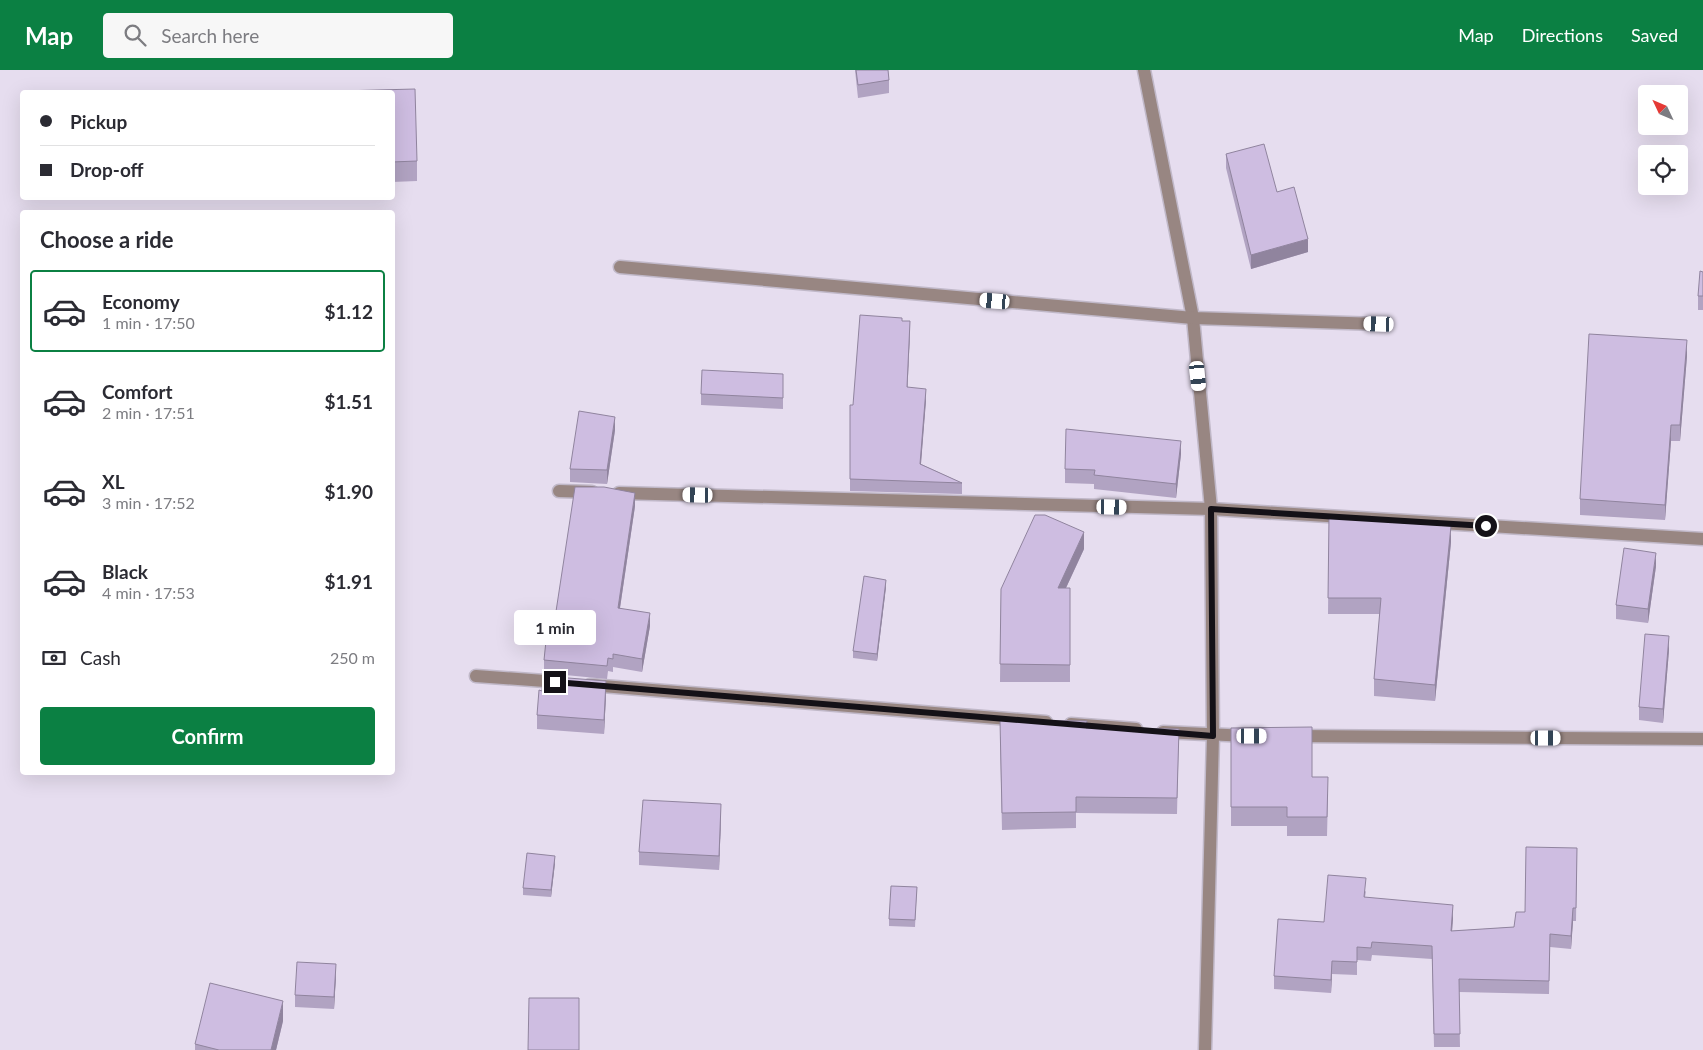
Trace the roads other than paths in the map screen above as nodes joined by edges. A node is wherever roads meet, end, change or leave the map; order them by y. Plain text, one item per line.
1 (1144, 70) edge
2 (620, 267) dead end
3 (1192, 318) junction
4 (1379, 324) dead end
5 (560, 491) dead end
6 (1211, 509) junction
7 (1703, 539) edge
8 (476, 676) dead end
9 (1213, 736) junction
10 (1262, 736) edge
11 (1281, 736) edge
12 (1703, 739) edge
13 (1205, 1050) edge

1 - 3 street
2 - 3 street
3 - 4 street
3 - 6 street
5 - 6 street
6 - 7 street
6 - 9 street
8 - 9 street
9 - 10 street
9 - 13 street
11 - 12 street

